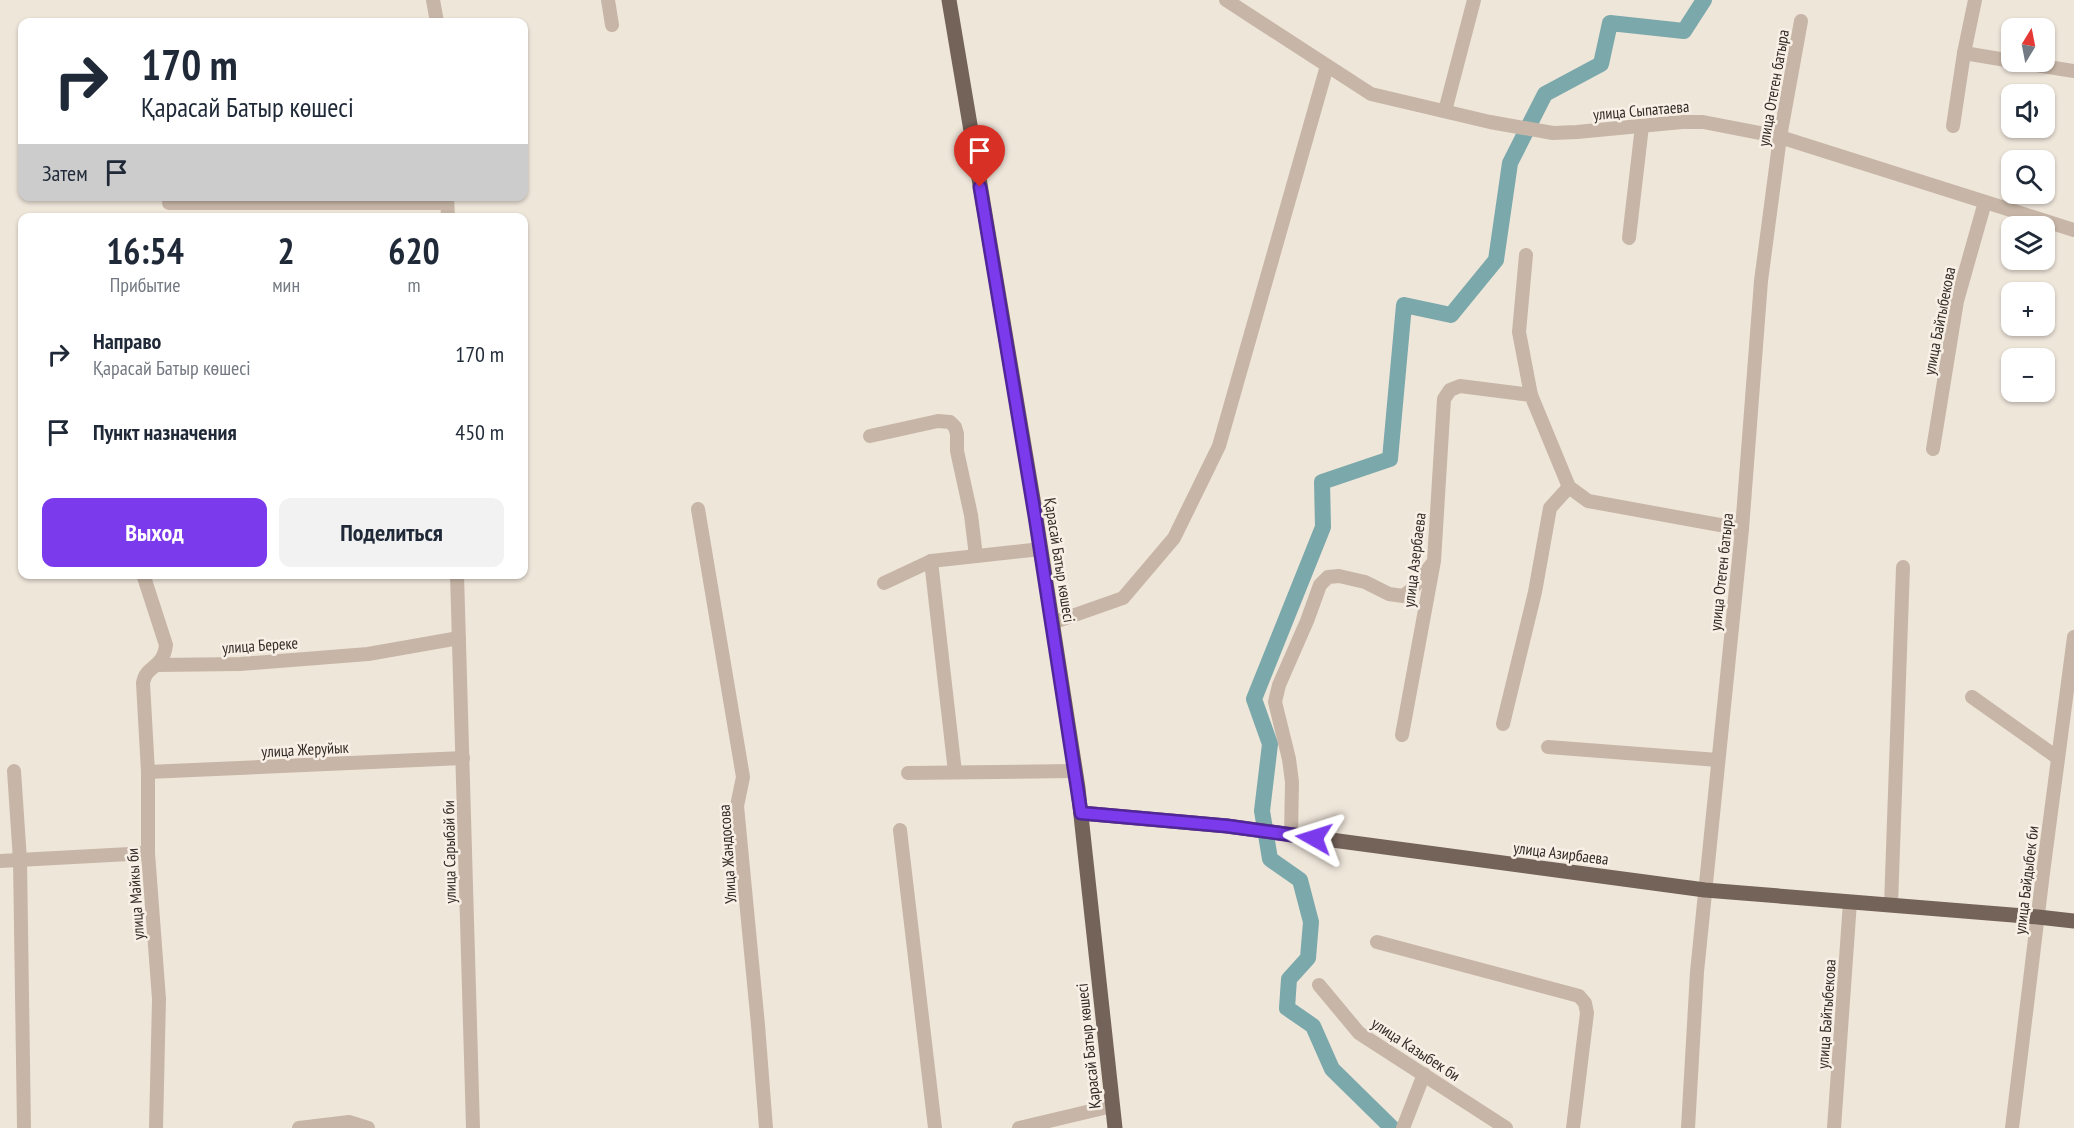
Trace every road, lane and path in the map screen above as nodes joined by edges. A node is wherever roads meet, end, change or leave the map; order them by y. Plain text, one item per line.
1 (434, 0) edge
2 (608, 0) edge
3 (949, 0) edge
4 (1226, 0) edge
5 (1474, 0) edge
6 (1975, 0) edge
7 (436, 18) edge
8 (1801, 21) dead end
9 (612, 25) dead end
10 (1964, 53) junction
11 (2001, 59) edge
12 (1327, 66) junction
13 (2055, 68) edge
14 (2074, 71) edge
15 (1445, 111) junction
16 (1642, 126) junction
17 (1953, 126) dead end
18 (1780, 137) junction
19 (354, 201) edge
20 (1984, 202) junction
21 (169, 203) dead end
22 (2074, 230) edge
23 (1629, 238) dead end
24 (1526, 255) dead end
25 (1531, 395) junction
26 (870, 436) dead end
27 (1933, 449) dead end
28 (1569, 487) junction
29 (698, 509) dead end
30 (1742, 530) junction
31 (1041, 549) junction
32 (976, 556) junction
33 (931, 561) junction
34 (1434, 561) junction
35 (1902, 567) dead end
36 (145, 579) edge
37 (457, 579) edge
38 (884, 583) dead end
39 (1052, 623) junction
40 (2074, 637) edge
41 (459, 638) junction
42 (158, 664) junction
43 (1972, 697) dead end
44 (1503, 724) dead end
45 (1402, 735) dead end
46 (1548, 747) dead end
47 (463, 758) junction
48 (2058, 758) junction
49 (1718, 760) junction
50 (14, 771) dead end
51 (1075, 771) junction
52 (148, 772) junction
53 (955, 772) junction
54 (908, 773) dead end
55 (1081, 813) junction
56 (900, 830) dead end
57 (1286, 835) junction
58 (148, 853) junction
59 (20, 860) junction
60 (0, 861) edge
61 (1706, 890) junction
62 (1850, 902) junction
63 (1891, 905) junction
64 (2038, 917) junction
65 (2074, 921) edge
66 (1377, 942) dead end
67 (1319, 985) dead end
68 (1424, 1074) junction
69 (1112, 1106) junction
70 (24, 1128) edge
71 (156, 1128) edge
72 (299, 1128) edge
73 (368, 1128) edge
74 (473, 1128) edge
75 (766, 1128) edge
76 (935, 1128) edge
77 (1019, 1128) edge
78 (1114, 1128) edge
79 (1402, 1128) edge
80 (1506, 1128) edge
81 (1573, 1128) edge
82 (1688, 1128) edge
83 (1834, 1128) edge
84 (2012, 1128) edge

1 - 7 street
2 - 9 street
3 - 31 main road, Қарасай Батыр көшесі
4 - 12 street, улица Сыпатаева
5 - 15 street
6 - 10 street
8 - 18 street, улица Отеген батыра
10 - 11 street
10 - 17 street
12 - 15 street, улица Сыпатаева
12 - 39 street
13 - 14 street
15 - 16 street, улица Сыпатаева
16 - 18 street, улица Сыпатаева
16 - 23 street
18 - 20 street, улица Сыпатаева
18 - 30 street, улица Отеген батыра
19 - 21 street
20 - 22 street, улица Сыпатаева
20 - 27 street, улица Байтыбекова
24 - 25 street
25 - 28 street
25 - 34 street, улица Азербаева
26 - 32 street
28 - 30 street
28 - 44 street
29 - 75 street, Улица Жандосова
30 - 49 street, улица Отеген батыра
31 - 32 street
31 - 39 main road, Қарасай Батыр көшесі
32 - 33 street
33 - 38 street
33 - 53 street
34 - 45 street, улица Азербаева
34 - 57 street
35 - 63 street
36 - 42 street
37 - 41 street, улица Сарыбай би
39 - 51 main road, Қарасай Батыр көшесі
40 - 48 street, улица Байдыбек би
41 - 42 street, улица Береке
41 - 47 street, улица Сарыбай би
42 - 52 street, улица Майкы би
43 - 48 street
46 - 49 street
47 - 52 street, улица Жеруйык
47 - 74 street, улица Сарыбай би
48 - 64 street, улица Байдыбек би
49 - 61 street, улица Отеген батыра
50 - 59 street
51 - 53 street
51 - 55 main road, Қарасай Батыр көшесі
52 - 58 street, улица Майкы би
53 - 54 street
55 - 57 main road, улица Азирбаева
55 - 69 main road, Қарасай Батыр көшесі
56 - 76 street
57 - 61 main road, улица Азирбаева
58 - 59 street
58 - 71 street, улица Майкы би
59 - 60 street
59 - 70 street
61 - 62 main road, улица Азирбаева
61 - 82 street, улица Отеген батыра
62 - 63 main road, улица Азирбаева
62 - 83 street, улица Байтыбекова
63 - 64 main road, улица Азирбаева
64 - 65 main road
64 - 84 street, улица Байдыбек би
66 - 81 street
67 - 68 street, улица Казыбек би
68 - 79 street
68 - 80 street, улица Казыбек би
69 - 77 street
69 - 78 main road, Қарасай Батыр көшесі
72 - 73 street

